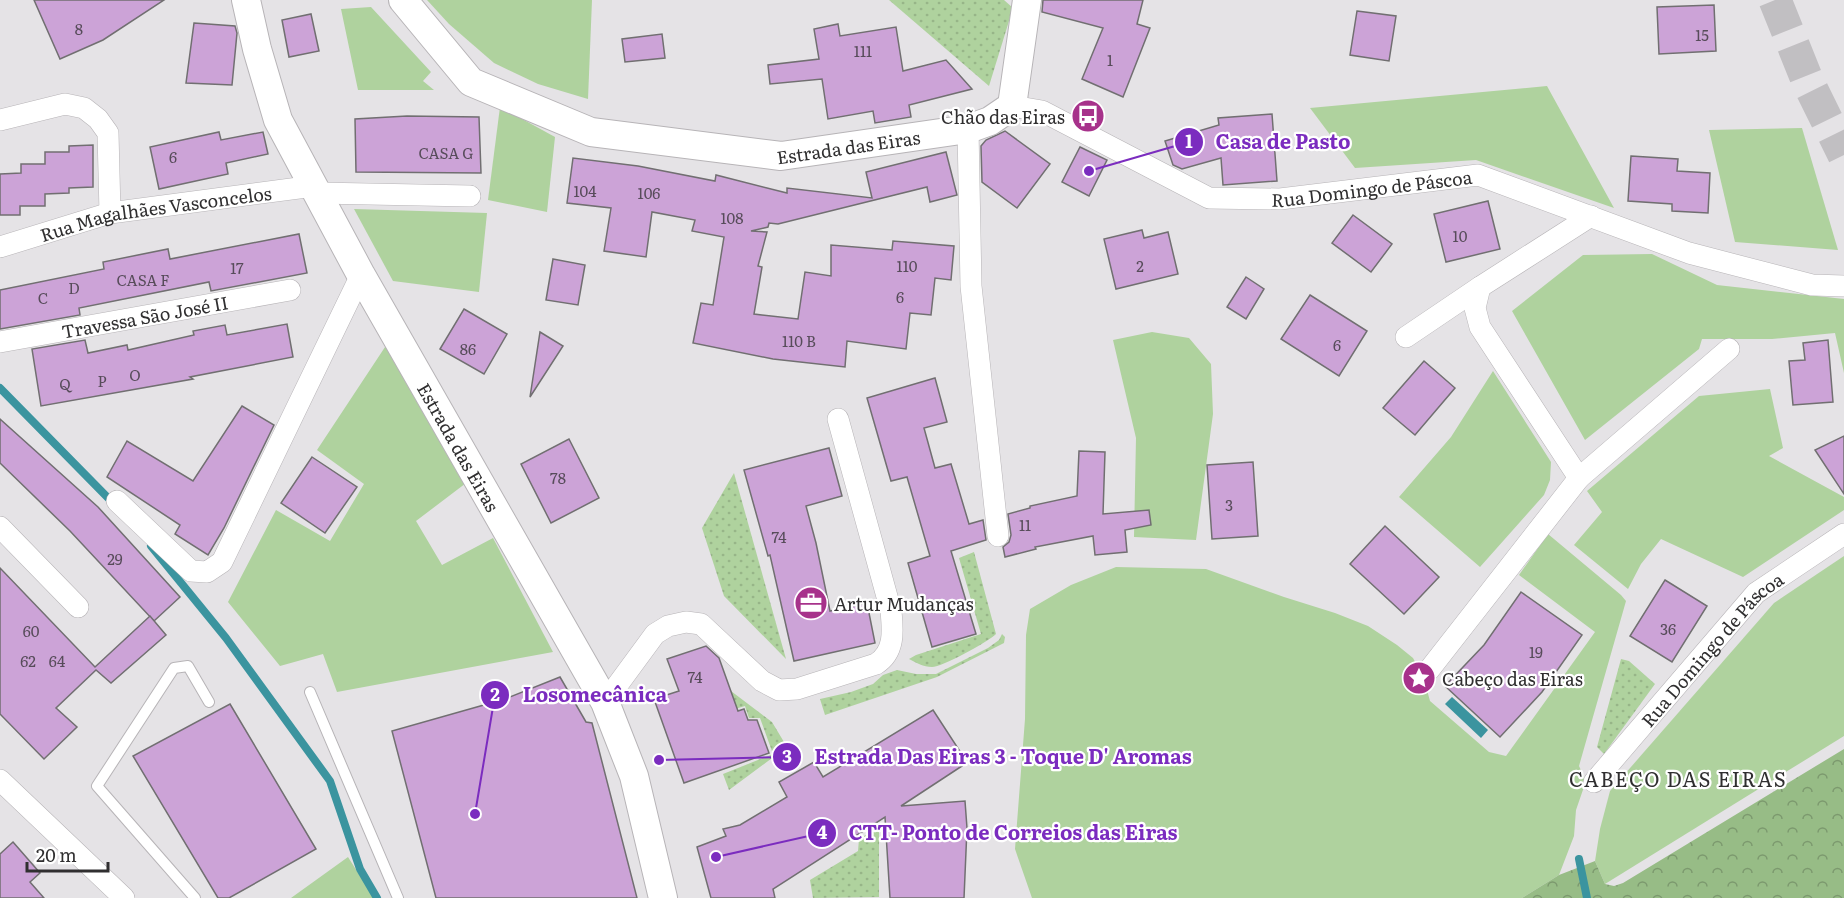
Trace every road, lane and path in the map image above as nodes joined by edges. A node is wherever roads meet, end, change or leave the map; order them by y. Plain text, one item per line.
1 (246, 0) edge
2 (404, 0) edge
3 (1027, 0) edge
4 (1012, 106) junction
5 (0, 120) edge
6 (968, 129) junction
7 (316, 189) junction
8 (470, 196) dead end
9 (110, 213) junction
10 (1591, 216) junction
11 (0, 247) edge
12 (361, 275) junction
13 (1480, 286) junction
14 (1844, 286) edge
15 (290, 290) dead end
16 (1406, 337) dead end
17 (0, 342) edge
18 (1729, 349) dead end
19 (838, 419) dead end
20 (1579, 478) junction
21 (117, 501) dead end
22 (0, 526) edge
23 (1844, 534) edge
24 (998, 536) dead end
25 (78, 607) dead end
26 (1429, 670) dead end
27 (310, 692) dead end
28 (209, 702) dead end
29 (605, 702) junction
30 (0, 780) edge
31 (1594, 782) dead end
32 (124, 898) edge
33 (195, 898) edge
34 (398, 898) edge
35 (663, 898) edge

1 - 7 street, Estrada das Eiras
2 - 6 street, Estrada das Eiras
3 - 4 street
4 - 6 street, Estrada das Eiras
4 - 10 street, Rua Domingo de Páscoa
5 - 9 street
6 - 24 street
7 - 8 street, Rua Magalhães Vasconcelos
7 - 9 street, Rua Magalhães Vasconcelos
7 - 12 street, Estrada das Eiras
9 - 11 street, Rua Magalhães Vasconcelos
10 - 13 street
10 - 14 street, Rua Domingo de Páscoa
12 - 21 street
12 - 29 street, Estrada das Eiras
13 - 16 street
13 - 20 street
15 - 17 street, Travessa São José II
18 - 20 street
19 - 29 street
20 - 26 street
22 - 25 street
23 - 31 street, Rua Domingo de Páscoa
27 - 34 lane
28 - 33 lane
29 - 35 street, Estrada das Eiras
30 - 32 street

